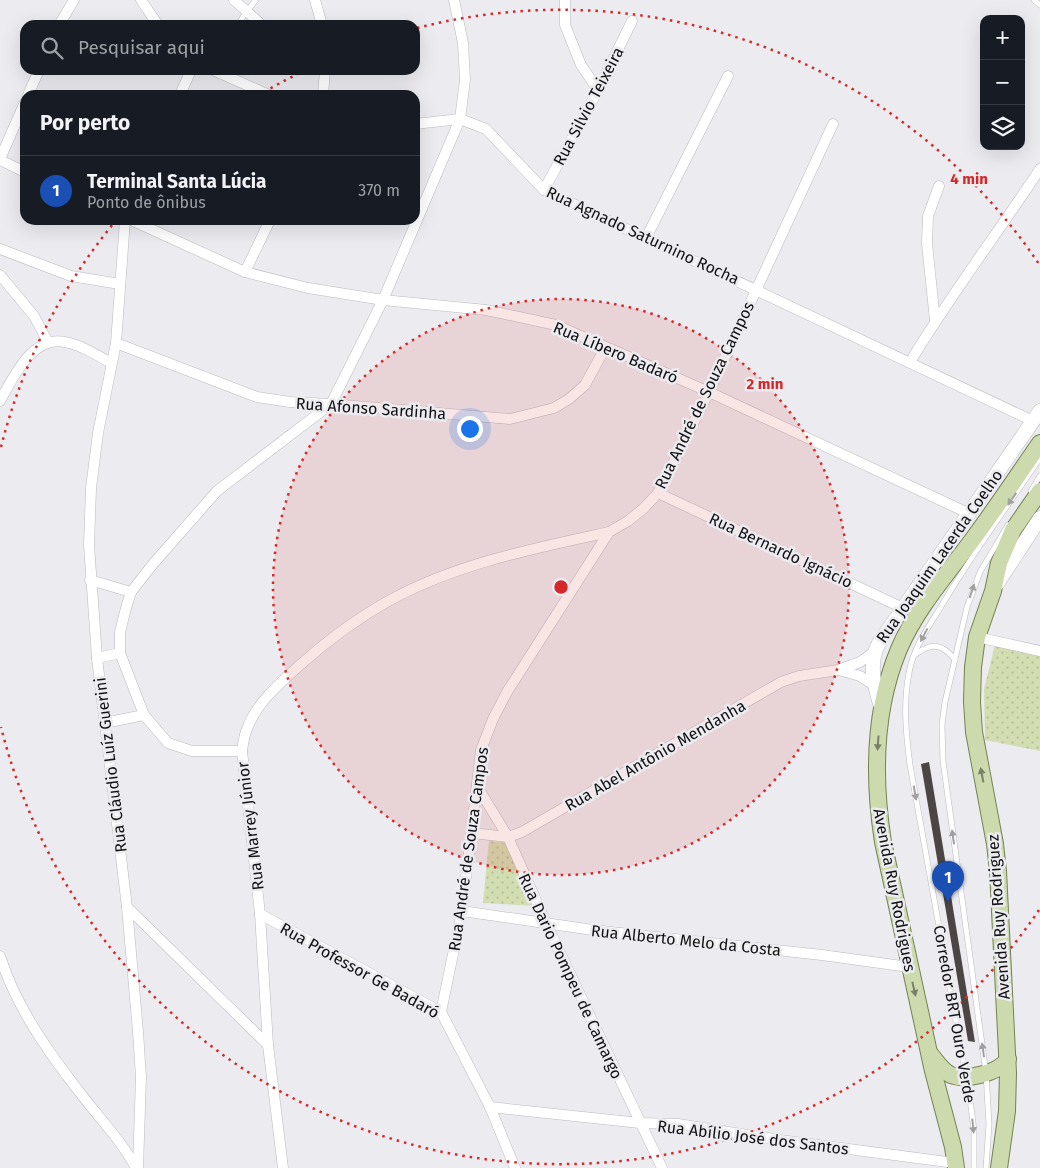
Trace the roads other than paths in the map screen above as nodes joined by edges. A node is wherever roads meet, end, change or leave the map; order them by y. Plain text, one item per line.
1 (74, 0) edge
2 (141, 0) edge
3 (234, 0) edge
4 (256, 0) edge
5 (315, 0) edge
6 (454, 0) edge
7 (565, 0) edge
8 (1034, 0) edge
9 (1040, 5) edge
10 (246, 12) junction
11 (62, 20) edge
12 (155, 20) edge
13 (241, 20) edge
14 (256, 20) edge
15 (321, 20) edge
16 (632, 21) dead end
17 (37, 75) edge
18 (190, 75) edge
19 (224, 75) edge
20 (322, 75) edge
21 (728, 76) dead end
22 (30, 90) edge
23 (182, 90) edge
24 (258, 90) edge
25 (322, 90) edge
26 (598, 90) junction
27 (20, 114) edge
28 (460, 119) junction
29 (420, 123) edge
30 (833, 124) dead end
31 (0, 160) edge
32 (1040, 169) edge
33 (20, 170) edge
34 (939, 186) dead end
35 (544, 190) junction
36 (420, 213) edge
37 (125, 225) edge
38 (142, 225) edge
39 (268, 225) edge
40 (415, 225) edge
41 (646, 238) junction
42 (0, 249) edge
43 (244, 272) junction
44 (0, 275) edge
45 (120, 284) junction
46 (756, 289) junction
47 (383, 300) junction
48 (935, 320) junction
49 (48, 342) junction
50 (116, 343) junction
51 (606, 348) junction
52 (910, 362) junction
53 (111, 363) junction
54 (709, 392) junction
55 (0, 400) edge
56 (331, 404) junction
57 (1037, 416) edge
58 (1040, 443) edge
59 (1040, 458) edge
60 (1040, 476) edge
61 (1035, 492) edge
62 (658, 493) junction
63 (968, 513) junction
64 (1013, 517) dead end
65 (1040, 518) edge
66 (609, 532) junction
67 (90, 580) junction
68 (993, 591) junction
69 (131, 592) junction
70 (903, 608) junction
71 (977, 637) junction
72 (1040, 651) edge
73 (874, 652) junction
74 (120, 653) junction
75 (914, 654) junction
76 (97, 658) junction
77 (955, 660) junction
78 (838, 670) junction
79 (874, 685) junction
80 (882, 711) junction
81 (144, 716) junction
82 (104, 723) junction
83 (242, 751) junction
84 (477, 786) junction
85 (472, 833) junction
86 (508, 837) junction
87 (127, 907) junction
88 (462, 911) junction
89 (260, 914) junction
90 (546, 923) junction
91 (0, 956) edge
92 (910, 967) junction
93 (441, 1012) junction
94 (268, 1045) junction
95 (928, 1052) junction
96 (1008, 1059) junction
97 (986, 1073) junction
98 (966, 1076) junction
99 (490, 1107) junction
100 (640, 1123) junction
101 (956, 1166) edge
102 (137, 1168) edge
103 (283, 1168) edge
104 (516, 1168) edge
105 (662, 1168) edge
106 (974, 1168) edge
107 (986, 1168) edge
108 (999, 1168) edge

1 - 11 street
2 - 12 street
3 - 10 street
4 - 10 lane
5 - 15 street
6 - 28 street
7 - 26 street
8 - 9 lane
10 - 13 lane
10 - 14 street
16 - 26 street, Rua Silvio Teixeira
17 - 22 street
18 - 23 street
19 - 24 street
20 - 25 street
21 - 41 street
26 - 35 street, Rua Silvio Teixeira
27 - 31 street
28 - 29 street
28 - 35 street, Rua Agnado Saturnino Rocha
28 - 36 street
30 - 46 street, Rua André de Souza Campos
31 - 33 street
32 - 48 street
34 - 48 street
35 - 41 street, Rua Agnado Saturnino Rocha
37 - 45 street, Rua Cláudio Luíz Guerini
38 - 43 street, Rua Líbero Badaró
39 - 43 street
40 - 47 street
41 - 46 street, Rua Agnado Saturnino Rocha
42 - 45 street
43 - 47 street, Rua Líbero Badaró
44 - 49 street
45 - 50 street, Rua Cláudio Luíz Guerini
46 - 52 street, Rua Agnado Saturnino Rocha
46 - 54 street, Rua André de Souza Campos
47 - 51 street, Rua Líbero Badaró
47 - 56 street
48 - 52 street
49 - 53 street
49 - 55 street
50 - 53 street, Rua Cláudio Luíz Guerini
50 - 56 street, Rua Afonso Sardinha
51 - 54 street, Rua Líbero Badaró
51 - 56 street, Rua Afonso Sardinha
52 - 57 street, Rua Agnado Saturnino Rocha
53 - 67 street, Rua Cláudio Luíz Guerini
54 - 62 street, Rua André de Souza Campos
54 - 63 street, Rua Líbero Badaró
56 - 69 street
57 - 63 street, Rua Joaquim Lacerda Coelho
58 - 80 main road, Avenida Ruy Rodrigues
59 -> 75 lane, Corredor BRT Ouro Verde
60 - 61 lane
61 - 68 main road
62 - 66 street, Rua André de Souza Campos
62 - 70 street, Rua Bernardo Ignácio
63 - 70 street, Rua Joaquim Lacerda Coelho
77 -> 64 lane, Corredor BRT Ouro Verde
65 - 68 street
66 - 83 street, Rua Marrey Júnior
66 - 84 street, Rua André de Souza Campos
67 - 69 street
67 - 76 street, Rua Cláudio Luíz Guerini
68 - 71 main road
69 - 74 street
70 - 73 street, Rua Joaquim Lacerda Coelho
71 - 72 street
96 -> 71 main road, Avenida Ruy Rodriguez
73 - 78 street, Rua Abel Antônio Mendanha
73 - 79 street, Rua Joaquim Lacerda Coelho
74 - 76 street
74 - 81 street
75 - 77 lane
75 -> 98 lane, Corredor BRT Ouro Verde
76 - 82 street, Rua Cláudio Luíz Guerini
97 -> 77 lane, Corredor BRT Ouro Verde
78 - 79 street, Rua Abel Antônio Mendanha
78 - 86 street, Rua Abel Antônio Mendanha
79 - 80 street, Rua Joaquim Lacerda Coelho
80 -> 92 main road, Avenida Ruy Rodrigues
81 - 82 street
81 - 83 street
82 - 87 street, Rua Cláudio Luíz Guerini
83 - 89 street, Rua Marrey Júnior
84 - 85 street, Rua André de Souza Campos
84 - 86 street, Rua Dario Pompeu de Camargo
85 - 86 street, Rua Abel Antônio Mendanha
85 - 88 street, Rua André de Souza Campos
86 - 90 street, Rua Dario Pompeu de Camargo
87 - 94 street
87 - 102 street, Rua Cláudio Luíz Guerini
88 - 90 street, Rua Alberto Melo da Costa
88 - 93 street, Rua André de Souza Campos
89 - 93 street, Rua Professor Ge Badaró
89 - 94 street, Rua Marrey Júnior
90 - 92 street, Rua Alberto Melo da Costa
90 - 100 street, Rua Dario Pompeu de Camargo
91 - 102 street
92 -> 95 main road, Avenida Ruy Rodrigues
93 - 99 street, Rua Professor Ge Badaró
94 - 103 street, Rua Marrey Júnior
95 - 98 main road
95 - 101 main road, Avenida Ruy Rodrigues
96 - 97 main road
96 - 108 main road, Avenida Ruy Rodriguez
97 - 98 main road
97 - 107 lane, Corredor BRT Ouro Verde
98 -> 106 lane, Corredor BRT Ouro Verde
99 - 100 street, Rua Abílio José dos Santos
99 - 104 street, Rua Professor Ge Badaró
100 - 101 street, Rua Abílio José dos Santos
100 - 105 street, Rua Dario Pompeu de Camargo

